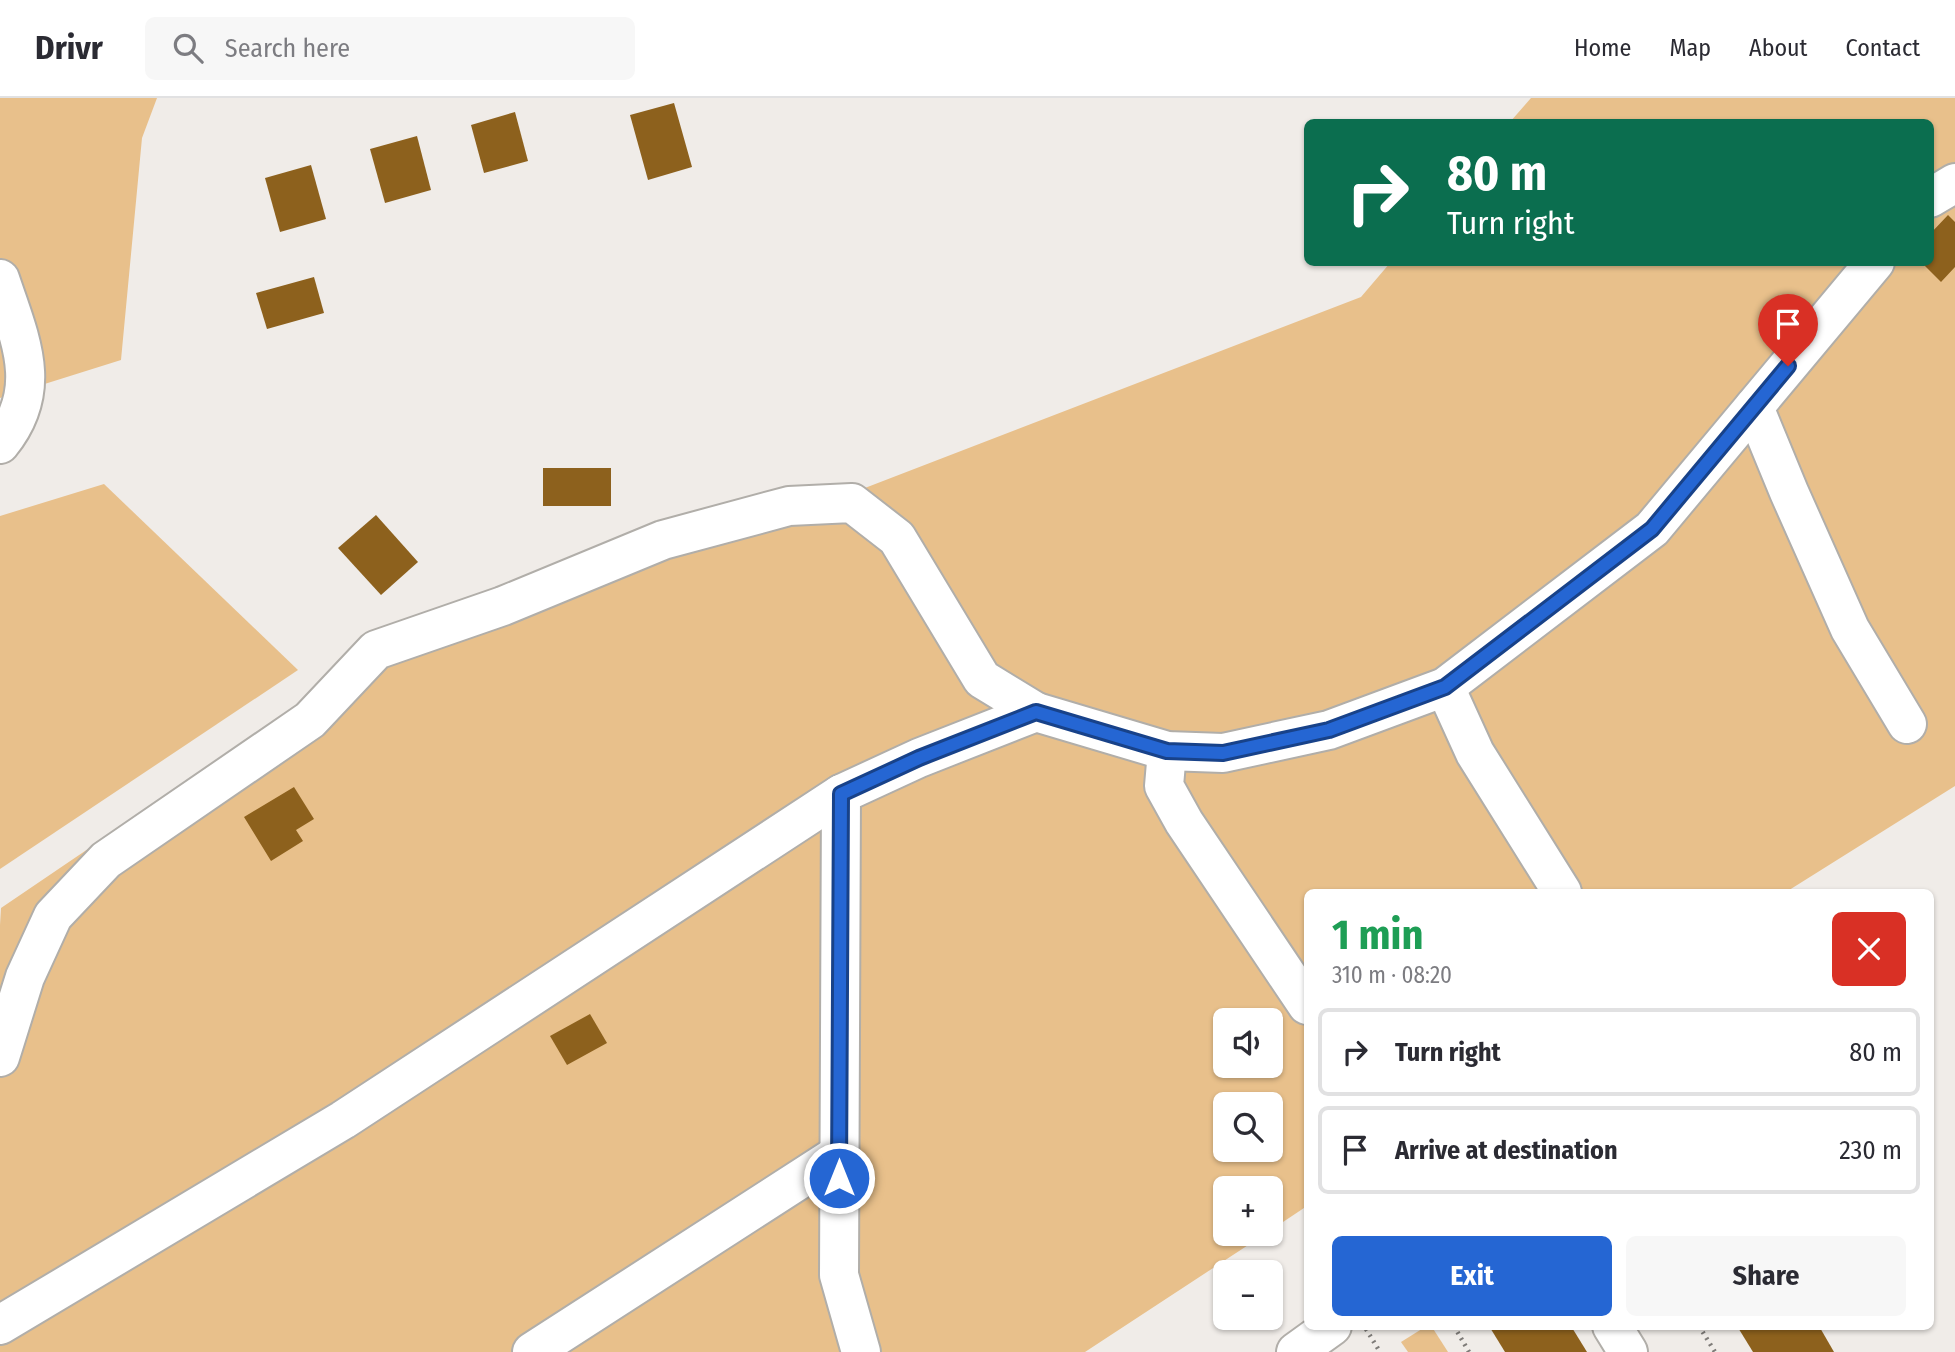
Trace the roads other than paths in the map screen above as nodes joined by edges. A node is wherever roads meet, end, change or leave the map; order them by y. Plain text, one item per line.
1 (1955, 183) edge
2 (1934, 196) edge
3 (1872, 266) edge
4 (0, 279) edge
5 (1754, 407) junction
6 (0, 444) edge
7 (1445, 687) junction
8 (1036, 712) junction
9 (1907, 724) dead end
10 (1167, 751) junction
11 (841, 794) junction
12 (1560, 889) edge
13 (1304, 1001) edge
14 (0, 1057) edge
15 (839, 1154) junction
16 (0, 1325) edge
17 (1326, 1330) edge
18 (1614, 1330) edge
19 (532, 1352) edge
20 (861, 1352) edge
21 (1296, 1352) edge
22 (1628, 1352) edge

1 - 2 street
3 - 5 street
4 - 6 street
5 - 7 street
5 - 9 street
7 - 10 street
7 - 12 street
8 - 10 street
8 - 11 street
8 - 14 street
10 - 13 street
11 - 15 street
11 - 16 street
15 - 19 street
15 - 20 street
17 - 21 street
18 - 22 street

